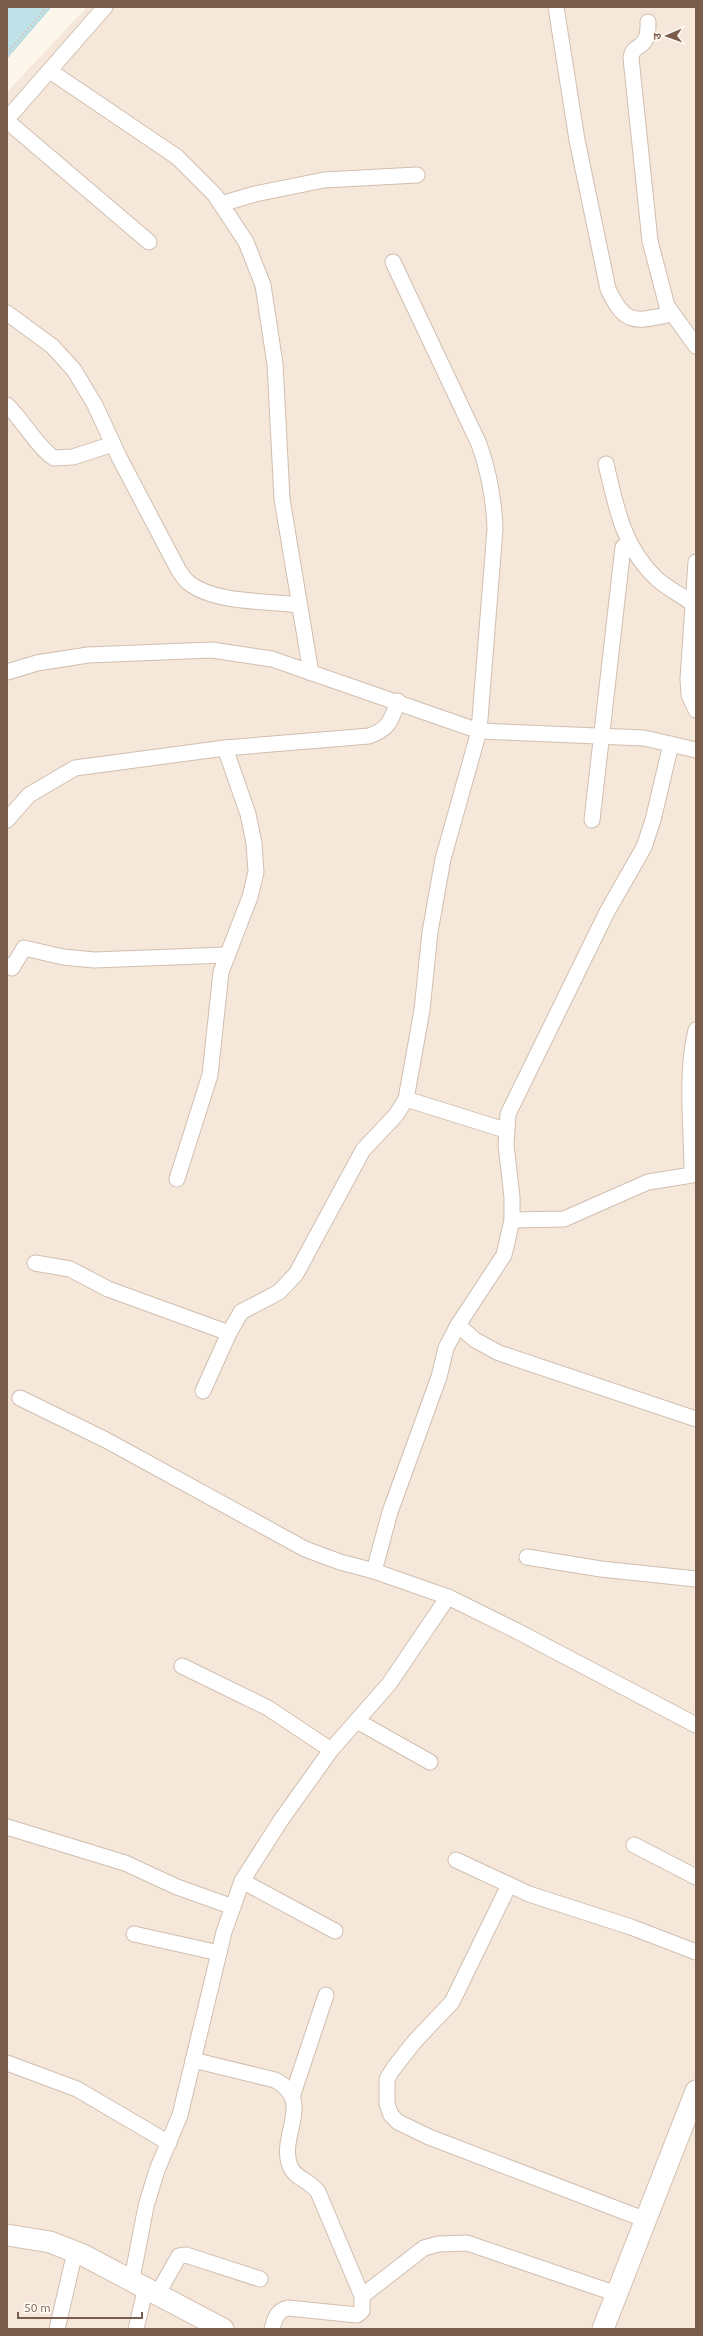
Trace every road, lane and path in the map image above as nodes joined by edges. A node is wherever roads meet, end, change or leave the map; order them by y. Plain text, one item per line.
1 (47, 7) edge
2 (105, 7) edge
3 (556, 7) edge
4 (648, 22) dead end
5 (7, 53) edge
6 (50, 70) junction
7 (7, 120) edge
8 (417, 175) dead end
9 (221, 204) junction
10 (149, 242) dead end
11 (394, 262) dead end
12 (7, 313) edge
13 (672, 314) junction
14 (696, 346) edge
15 (7, 405) edge
16 (113, 444) junction
17 (606, 464) dead end
18 (623, 547) dead end
19 (696, 562) edge
20 (692, 603) junction
21 (299, 605) junction
22 (7, 672) edge
23 (311, 672) junction
24 (398, 702) junction
25 (696, 710) edge
26 (479, 731) junction
27 (602, 736) junction
28 (671, 744) junction
29 (226, 748) junction
30 (696, 750) edge
31 (7, 820) edge
32 (592, 820) dead end
33 (226, 955) junction
34 (7, 965) edge
35 (696, 1030) edge
36 (406, 1099) junction
37 (505, 1130) junction
38 (177, 1179) dead end
39 (512, 1220) junction
40 (35, 1263) dead end
41 (458, 1325) junction
42 (228, 1332) junction
43 (203, 1390) dead end
44 (20, 1398) dead end
45 (696, 1420) edge
46 (527, 1557) dead end
47 (374, 1571) junction
48 (696, 1579) edge
49 (448, 1597) junction
50 (182, 1666) dead end
51 (357, 1721) junction
52 (696, 1726) edge
53 (331, 1750) junction
54 (430, 1762) dead end
55 (7, 1827) edge
56 (634, 1845) dead end
57 (456, 1860) dead end
58 (696, 1877) edge
59 (242, 1881) junction
60 (509, 1885) junction
61 (233, 1907) junction
62 (335, 1931) dead end
63 (134, 1934) dead end
64 (696, 1952) edge
65 (219, 1953) junction
66 (326, 1995) dead end
67 (193, 2060) junction
68 (7, 2063) edge
69 (696, 2091) edge
70 (293, 2094) junction
71 (169, 2143) junction
72 (646, 2220) junction
73 (7, 2235) edge
74 (75, 2252) junction
75 (260, 2279) dead end
76 (145, 2287) junction
77 (617, 2294) junction
78 (362, 2296) junction
79 (57, 2329) edge
80 (136, 2329) edge
81 (223, 2329) edge
82 (272, 2329) edge
83 (603, 2329) edge

1 - 5 path
2 - 6 street
3 - 13 street
4 - 13 street
6 - 7 street
6 - 9 street
7 - 10 street
8 - 9 street
9 - 21 street
11 - 26 street
12 - 16 street
13 - 14 street
15 - 16 street
16 - 21 street
17 - 20 street
18 - 27 street
19 - 20 street
20 - 25 street
21 - 23 street
22 - 23 street
23 - 24 street
24 - 26 street
24 - 29 street
26 - 27 street
26 - 36 street
27 - 28 street
27 - 32 street
28 - 30 street
28 - 37 street
29 - 31 street
29 - 33 street
33 - 34 street
33 - 38 street
35 - 39 street
36 - 37 street
36 - 42 street
37 - 39 street
39 - 41 street
40 - 42 street
41 - 45 street
41 - 47 street
42 - 43 street
44 - 47 street
46 - 48 street
47 - 49 street
49 - 51 street
49 - 52 street
50 - 53 street
51 - 53 street
51 - 54 street
53 - 59 street
55 - 61 street
56 - 58 street
57 - 60 street
59 - 61 street
59 - 62 street
60 - 64 street
60 - 72 street
61 - 65 street
63 - 65 street
65 - 67 street
66 - 70 street
67 - 70 street
67 - 71 street
68 - 71 street
69 - 72 street
70 - 78 street
71 - 76 street
72 - 77 street
73 - 74 street
74 - 76 street
74 - 79 street
75 - 76 street
76 - 80 street
76 - 81 street
77 - 78 street
77 - 83 street
78 - 82 street

